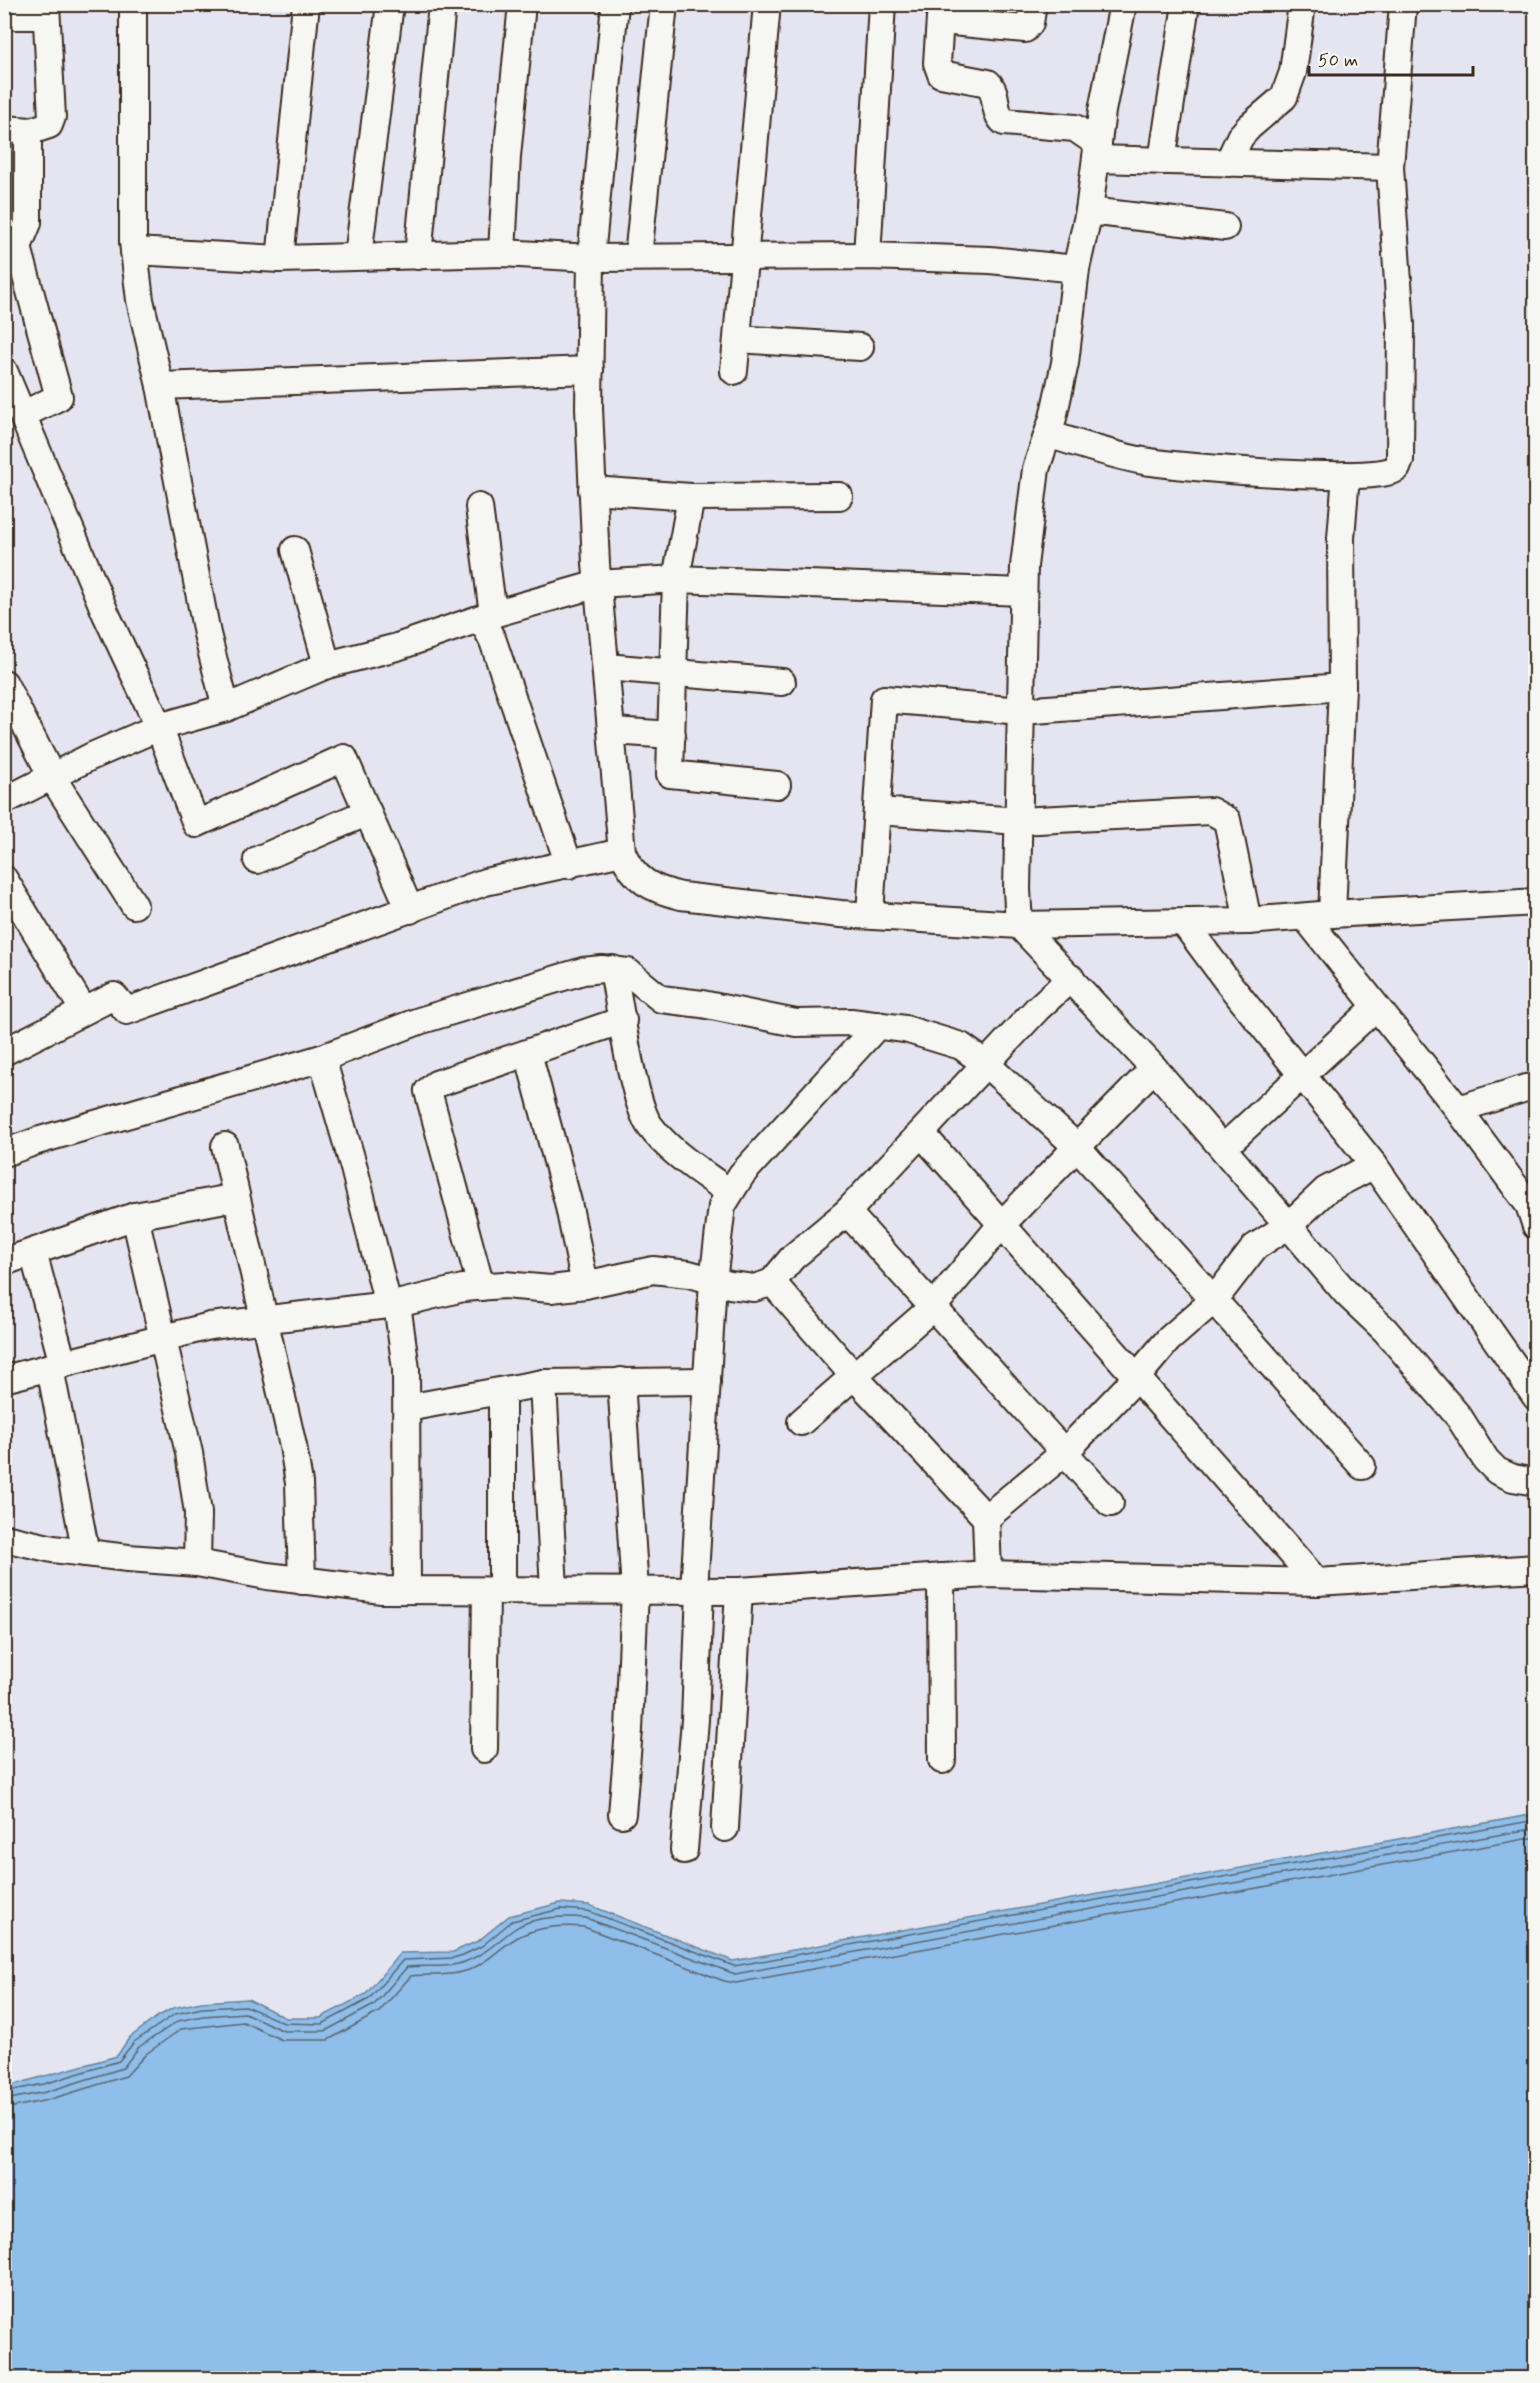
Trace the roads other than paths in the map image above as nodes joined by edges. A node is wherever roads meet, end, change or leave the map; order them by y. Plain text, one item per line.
1 (133, 4) edge
2 (306, 4) edge
3 (390, 4) edge
4 (442, 4) edge
5 (522, 4) edge
6 (615, 4) edge
7 (664, 4) edge
8 (767, 4) edge
9 (882, 4) edge
10 (1033, 4) edge
11 (1123, 4) edge
12 (1186, 4) edge
13 (1302, 4) edge
14 (1403, 4) edge
15 (46, 10) edge
16 (941, 13) edge
17 (4, 15) edge
18 (4, 129) edge
19 (31, 131) junction
20 (1097, 152) junction
21 (1162, 161) junction
22 (1228, 163) junction
23 (1390, 167) junction
24 (1089, 211) junction
25 (1225, 227) dead end
26 (134, 251) junction
27 (502, 253) junction
28 (357, 256) junction
29 (418, 256) junction
30 (743, 256) junction
31 (867, 256) junction
32 (638, 257) junction
33 (591, 258) junction
34 (280, 259) junction
35 (1076, 269) junction
36 (738, 339) junction
37 (860, 347) dead end
38 (590, 370) junction
39 (734, 370) dead end
40 (4, 371) edge
41 (160, 386) junction
42 (24, 414) junction
43 (1048, 434) junction
44 (1346, 475) junction
45 (592, 490) junction
46 (839, 496) dead end
47 (691, 497) junction
48 (479, 507) dead end
49 (295, 550) dead end
50 (676, 579) junction
51 (598, 584) junction
52 (1023, 592) junction
53 (487, 616) junction
54 (327, 665) junction
55 (606, 667) junction
56 (675, 673) junction
57 (782, 682) dead end
58 (4, 683) edge
59 (1342, 687) junction
60 (226, 708) junction
61 (1021, 711) junction
62 (159, 727) junction
63 (613, 731) junction
64 (672, 735) junction
65 (52, 777) junction
66 (777, 784) dead end
67 (4, 801) edge
68 (877, 811) junction
69 (368, 812) junction
70 (1019, 821) junction
71 (622, 852) junction
72 (257, 860) dead end
73 (568, 865) junction
74 (4, 879) edge
75 (1536, 902) edge
76 (134, 905) dead end
77 (410, 909) junction
78 (870, 914) junction
79 (1332, 914) junction
80 (1305, 917) junction
81 (1248, 921) junction
82 (1184, 923) junction
83 (1019, 925) junction
84 (612, 969) junction
85 (1071, 978) junction
86 (1376, 1007) junction
87 (84, 1011) junction
88 (623, 1020) junction
89 (878, 1025) junction
90 (4, 1052) edge
91 (528, 1053) junction
92 (322, 1058) junction
93 (986, 1064) junction
94 (1154, 1068) junction
95 (1302, 1076) junction
96 (1536, 1087) edge
97 (1458, 1109) junction
98 (922, 1134) junction
99 (225, 1146) dead end
100 (1077, 1146) junction
101 (1223, 1148) junction
102 (4, 1153) edge
103 (1374, 1165) junction
104 (729, 1192) junction
105 (236, 1197) junction
106 (847, 1212) junction
107 (135, 1216) junction
108 (1001, 1225) junction
109 (1289, 1225) junction
110 (1536, 1226) edge
111 (33, 1252) junction
112 (4, 1262) edge
113 (713, 1281) junction
114 (772, 1282) junction
115 (585, 1285) junction
116 (481, 1287) junction
117 (1215, 1299) junction
118 (392, 1305) junction
119 (933, 1306) junction
120 (264, 1320) junction
121 (163, 1339) junction
122 (57, 1366) junction
123 (853, 1375) junction
124 (1136, 1378) junction
125 (4, 1379) edge
126 (621, 1381) junction
127 (707, 1381) junction
128 (543, 1383) junction
129 (502, 1392) junction
130 (1536, 1397) edge
131 (407, 1408) junction
132 (801, 1422) dead end
133 (1064, 1453) junction
134 (1362, 1466) dead end
135 (1536, 1482) edge
136 (1110, 1503) dead end
137 (986, 1518) junction
138 (4, 1538) edge
139 (86, 1553) junction
140 (196, 1563) junction
141 (1536, 1568) edge
142 (988, 1574) junction
143 (941, 1577) junction
144 (302, 1581) junction
145 (1317, 1582) junction
146 (554, 1588) junction
147 (407, 1590) junction
148 (635, 1590) junction
149 (697, 1590) junction
150 (494, 1591) junction
151 (739, 1591) junction
152 (484, 1749) dead end
153 (942, 1760) dead end
154 (622, 1814) dead end
155 (725, 1828) dead end
156 (684, 1850) dead end

1 - 26 street
2 - 34 street
3 - 28 street
4 - 29 street
5 - 27 street
6 - 33 street
7 - 32 street
8 - 30 street
9 - 31 street
10 - 16 street
11 - 20 street
12 - 21 street
13 - 22 street
14 - 23 street
15 - 17 street
15 - 19 street
16 - 20 street
18 - 19 street
19 - 42 street
20 - 21 street
20 - 24 street
21 - 22 street
22 - 23 street
23 - 44 street
24 - 25 street
24 - 35 street
26 - 34 street
26 - 41 street
27 - 29 street
27 - 33 street
28 - 29 street
28 - 34 street
30 - 31 street
30 - 32 street
30 - 36 street
31 - 35 street
32 - 33 street
33 - 38 street
35 - 43 street
36 - 37 street
36 - 39 street
38 - 41 street
38 - 45 street
40 - 42 street
41 - 60 street
42 - 62 street
43 - 44 street
43 - 52 street
44 - 59 street
45 - 47 street
45 - 51 street
46 - 47 street
47 - 50 street
48 - 53 street
49 - 54 street
50 - 51 street
50 - 52 street
50 - 56 street
51 - 53 street
51 - 55 street
52 - 61 street
53 - 54 street
53 - 73 street
54 - 60 street
55 - 56 street
55 - 63 street
56 - 57 street
56 - 64 street
58 - 65 street
59 - 61 street
59 - 79 street
60 - 62 street
61 - 68 street
61 - 70 street
62 - 65 street
62 - 69 street
63 - 64 street
63 - 71 street
64 - 66 street
65 - 67 street
65 - 76 street
68 - 70 street
68 - 78 street
69 - 72 street
69 - 77 street
70 - 81 street
70 - 83 street
71 - 73 street
71 - 78 street
73 - 77 street
74 - 87 street
75 - 79 street
77 - 87 street
78 - 83 street
79 - 80 street
80 - 81 street
80 - 86 street
81 - 82 street
82 - 83 street
82 - 95 street
83 - 85 street
84 - 88 street
84 - 89 street
84 - 92 street
85 - 93 street
85 - 94 street
86 - 95 street
86 - 97 street
87 - 90 street
88 - 91 street
88 - 104 street
89 - 93 street
89 - 104 street
91 - 115 street
91 - 116 street
92 - 102 street
92 - 118 street
93 - 98 street
93 - 100 street
94 - 100 street
94 - 101 street
95 - 101 street
95 - 103 street
96 - 97 street
97 - 110 street
98 - 106 street
98 - 108 street
99 - 105 street
100 - 108 street
100 - 117 street
101 - 109 street
103 - 109 street
103 - 130 street
104 - 113 street
105 - 107 street
105 - 120 street
106 - 114 street
106 - 119 street
107 - 111 street
107 - 121 street
108 - 119 street
108 - 124 street
109 - 117 street
109 - 135 street
111 - 112 street
111 - 122 street
113 - 114 street
113 - 115 street
113 - 127 street
114 - 123 street
115 - 116 street
116 - 118 street
117 - 124 street
117 - 134 street
118 - 120 street
118 - 131 street
119 - 123 street
119 - 133 street
120 - 121 street
120 - 144 street
121 - 122 street
121 - 140 street
122 - 125 street
122 - 139 street
123 - 132 street
123 - 137 street
124 - 133 street
124 - 145 street
126 - 127 street
126 - 128 street
126 - 148 street
127 - 149 street
128 - 129 street
128 - 146 street
129 - 131 street
129 - 150 street
131 - 147 street
133 - 136 street
133 - 137 street
137 - 142 street
138 - 139 street
139 - 140 street
140 - 144 street
141 - 145 street
142 - 143 street
142 - 145 street
143 - 151 street
143 - 153 street
144 - 147 street
146 - 148 street
146 - 150 street
147 - 150 street
148 - 149 street
148 - 154 street
149 - 151 street
149 - 156 street
150 - 152 street
151 - 155 street

